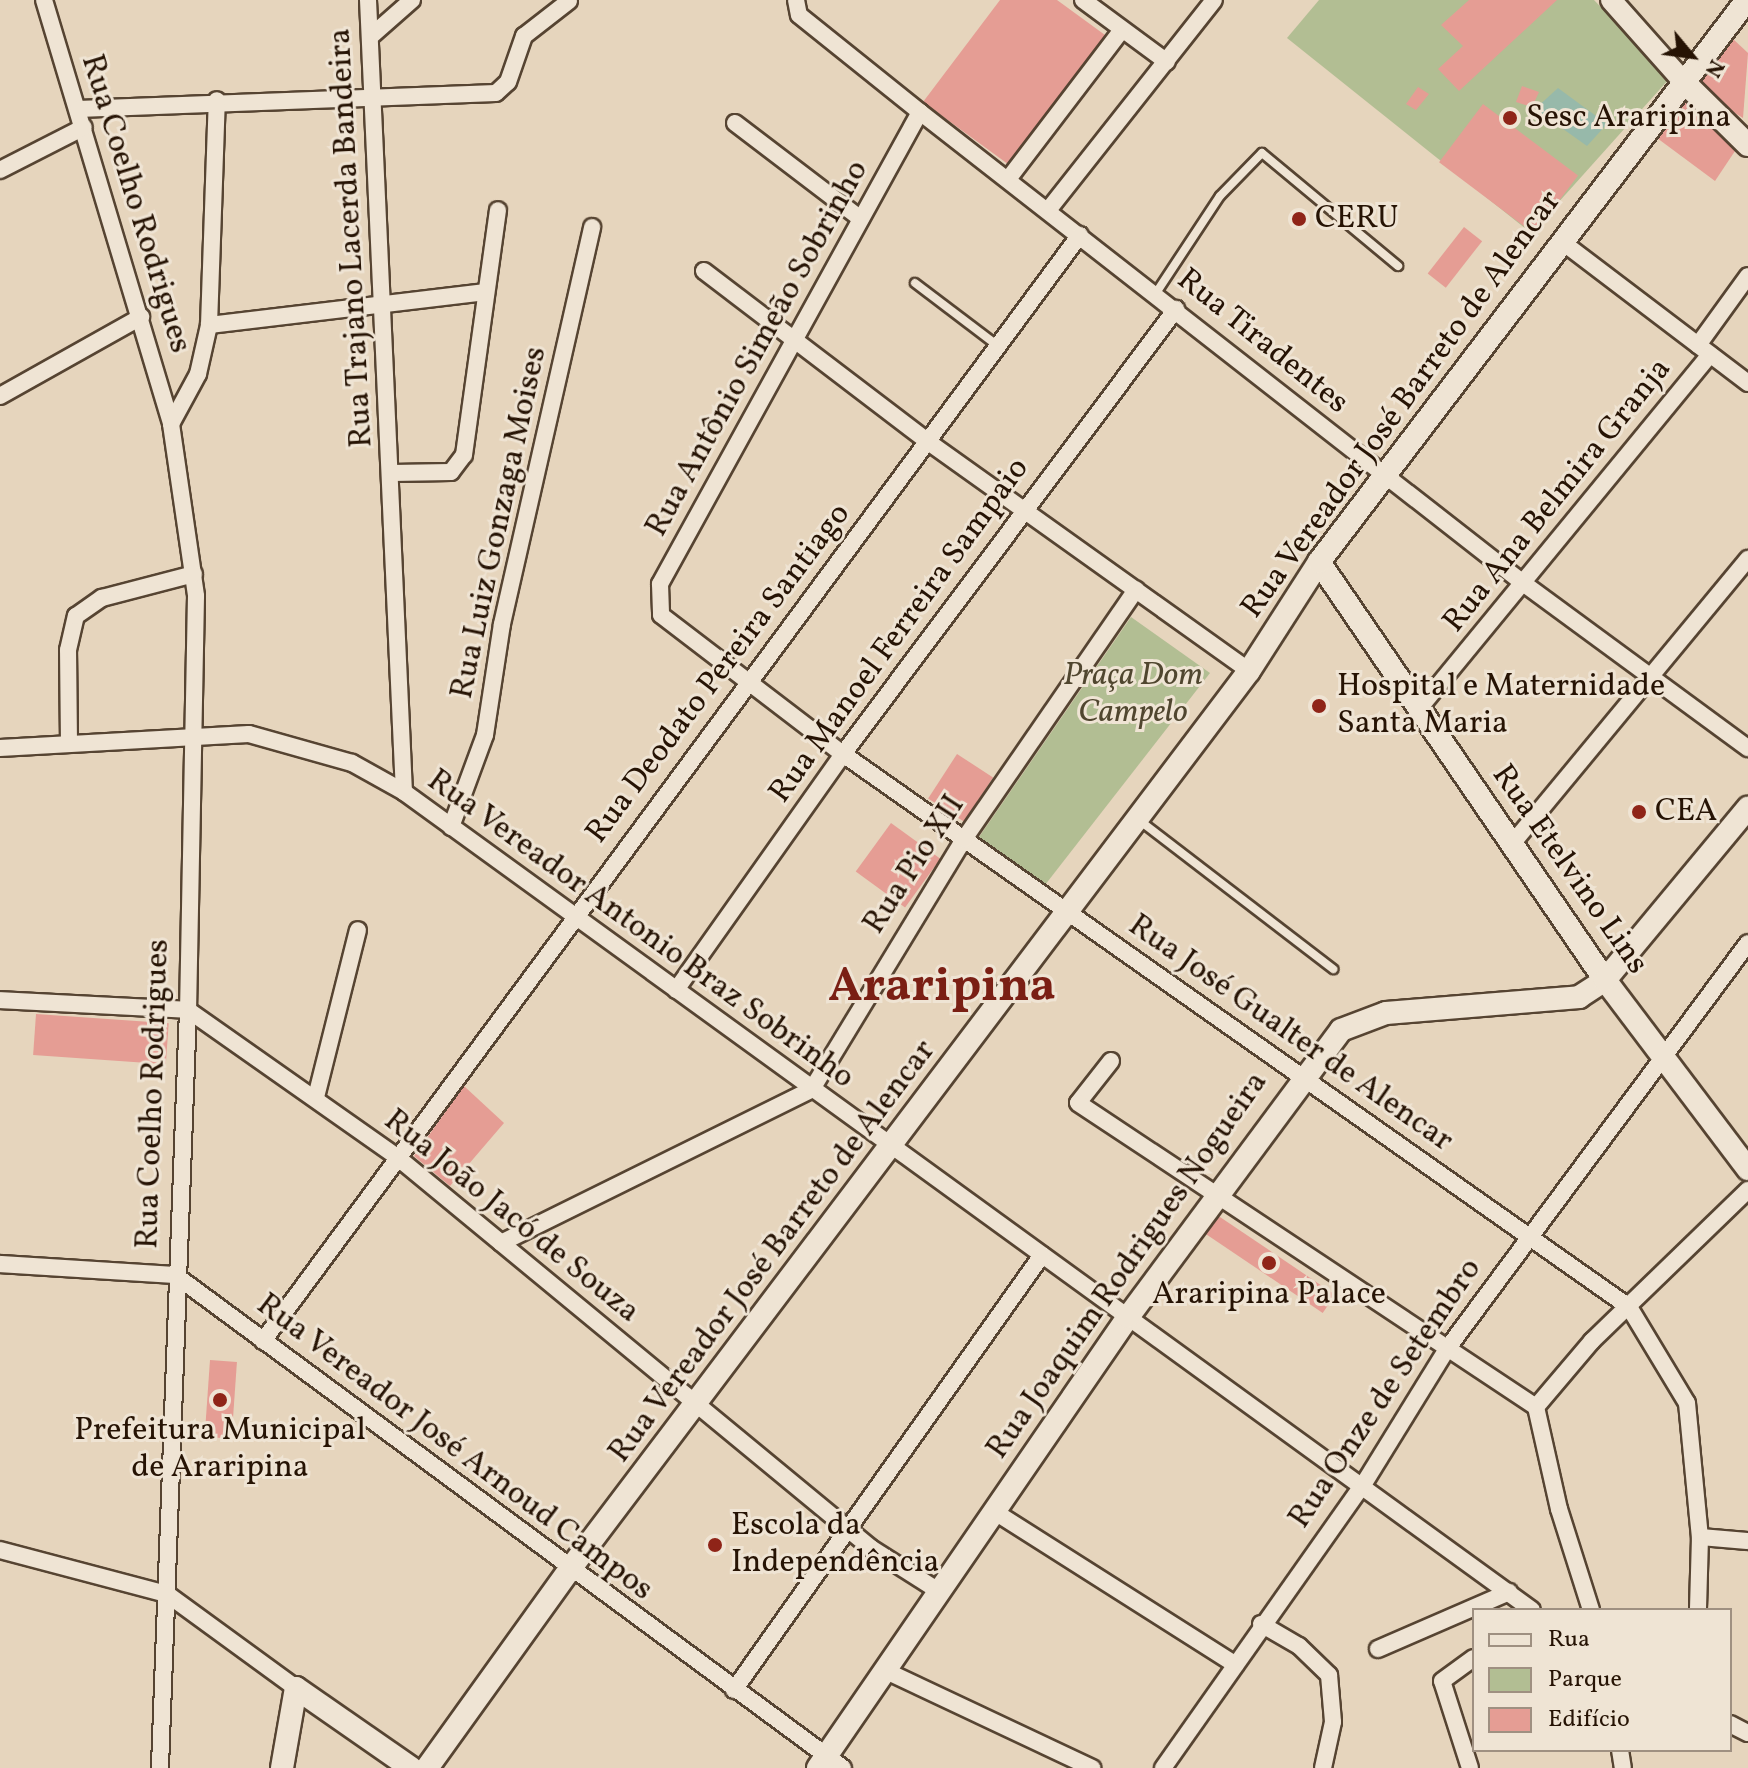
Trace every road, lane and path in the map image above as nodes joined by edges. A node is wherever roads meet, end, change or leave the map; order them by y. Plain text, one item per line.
1 (44, 0) edge
2 (368, 0) edge
3 (412, 0) edge
4 (796, 0) edge
5 (1083, 0) edge
6 (1214, 0) edge
7 (1611, 0) edge
8 (1729, 0) edge
9 (1747, 0) edge
10 (569, 1) edge
11 (1121, 31) junction
12 (370, 37) junction
13 (1167, 62) junction
14 (1683, 81) junction
15 (217, 100) junction
16 (372, 102) junction
17 (78, 109) junction
18 (920, 112) junction
19 (735, 123) dead end
20 (84, 127) junction
21 (1748, 145) edge
22 (0, 170) edge
23 (1009, 178) junction
24 (1049, 209) junction
25 (498, 210) dead end
26 (861, 219) junction
27 (592, 227) dead end
28 (1080, 235) junction
29 (1561, 241) junction
30 (1398, 266) dead end
31 (704, 271) dead end
32 (1748, 276) edge
33 (915, 283) dead end
34 (484, 292) junction
35 (1156, 293) junction
36 (385, 300) junction
37 (1176, 309) junction
38 (141, 317) junction
39 (209, 325) junction
40 (793, 338) junction
41 (998, 346) junction
42 (1704, 350) junction
43 (1748, 383) edge
44 (0, 396) edge
45 (171, 424) junction
46 (927, 441) junction
47 (392, 473) junction
48 (1385, 476) junction
49 (1023, 509) junction
50 (1748, 559) edge
51 (1319, 562) junction
52 (194, 574) junction
53 (1523, 583) junction
54 (1136, 590) junction
55 (661, 615) joint
56 (1249, 671) junction
57 (1648, 679) junction
58 (747, 683) junction
59 (1418, 710) junction
60 (192, 741) junction
61 (69, 744) junction
62 (0, 748) edge
63 (1748, 748) edge
64 (843, 754) junction
65 (404, 792) junction
66 (1748, 808) edge
67 (1138, 819) junction
68 (451, 827) junction
69 (964, 839) junction
70 (1512, 844) junction
71 (1069, 912) junction
72 (573, 917) junction
73 (358, 930) dead end
74 (1748, 943) edge
75 (1333, 969) dead end
76 (1605, 980) junction
77 (676, 990) junction
78 (0, 1000) edge
79 (188, 1010) junction
80 (1661, 1055) junction
81 (1111, 1061) dead end
82 (1300, 1077) junction
83 (812, 1089) junction
84 (316, 1097) junction
85 (892, 1148) junction
86 (397, 1157) junction
87 (1748, 1169) edge
88 (1748, 1190) edge
89 (1216, 1195) junction
90 (1528, 1236) junction
91 (501, 1243) junction
92 (1042, 1255) junction
93 (0, 1264) edge
94 (175, 1275) junction
95 (1629, 1307) junction
96 (1128, 1317) junction
97 (263, 1341) junction
98 (1447, 1349) junction
99 (699, 1406) junction
100 (1536, 1407) junction
101 (1363, 1485) junction
102 (995, 1512) junction
103 (848, 1529) junction
104 (1700, 1537) junction
105 (1748, 1541) edge
106 (0, 1550) edge
107 (570, 1569) junction
108 (940, 1592) junction
109 (1509, 1592) junction
110 (167, 1594) junction
111 (1472, 1608) edge
112 (1472, 1608) edge
113 (1529, 1608) edge
114 (1590, 1608) edge
115 (1698, 1608) edge
116 (1261, 1624) junction
117 (1378, 1649) dead end
118 (1472, 1659) edge
119 (1236, 1665) junction
120 (886, 1671) junction
121 (296, 1688) junction
122 (734, 1690) junction
123 (829, 1764) edge
124 (1328, 1765) edge
125 (160, 1768) edge
126 (282, 1768) edge
127 (411, 1768) edge
128 (427, 1768) edge
129 (1092, 1768) edge
130 (1163, 1768) edge
131 (1470, 1768) edge

1 - 17 street, Rua Coelho Rodrigues
2 - 12 street, Rua Trajano Lacerda Bandeira
3 - 12 street
4 - 18 street, Rua Tiradentes
5 - 11 street
6 - 13 street
7 - 14 street
8 - 14 main road
9 - 14 main road
10 - 16 street
11 - 13 street
11 - 23 street
12 - 16 street, Rua Trajano Lacerda Bandeira
13 - 24 street
14 - 21 main road
14 - 29 main road, Rua Vereador José Barreto de Alencar
15 - 16 street
15 - 17 street
15 - 39 street, Rua Coelho Rodrigues
16 - 36 street, Rua Trajano Lacerda Bandeira
17 - 20 street, Rua Coelho Rodrigues
18 - 23 street, Rua Tiradentes
18 - 26 street, Rua Antônio Simeão Sobrinho
19 - 26 street
20 - 22 street
20 - 38 street, Rua Coelho Rodrigues
23 - 24 street, Rua Tiradentes
24 - 28 street, Rua Tiradentes
25 - 34 street, Rua Trajano Lacerda Bandeira
26 - 40 street, Rua Antônio Simeão Sobrinho
27 - 68 street, Rua Luiz Gonzaga Moises
28 - 35 street, Rua Tiradentes
28 - 41 street, Rua Deodato Pereira Santiago
29 - 42 street
29 - 48 main road, Rua Vereador José Barreto de Alencar
30 - 35 lane
31 - 40 street
32 - 42 street, Rua Ana Belmira Granja
33 - 41 lane
34 - 36 street
34 - 47 street, Rua Trajano Lacerda Bandeira
35 - 37 street, Rua Tiradentes
36 - 39 street
36 - 47 street, Rua Trajano Lacerda Bandeira
37 - 48 street, Rua Tiradentes
37 - 49 street, Rua Manoel Ferreira Sampaio
38 - 44 street
38 - 45 street, Rua Coelho Rodrigues
39 - 45 street, Rua Coelho Rodrigues
40 - 46 street
40 - 55 street, Rua Antônio Simeão Sobrinho
41 - 46 street, Rua Deodato Pereira Santiago
42 - 43 street
42 - 53 street, Rua Ana Belmira Granja
45 - 52 street, Rua Coelho Rodrigues
46 - 49 street
46 - 58 street, Rua Deodato Pereira Santiago
47 - 65 street, Rua Trajano Lacerda Bandeira
48 - 51 main road, Rua Vereador José Barreto de Alencar
48 - 53 street, Rua Tiradentes
49 - 54 street
49 - 64 street, Rua Manoel Ferreira Sampaio
50 - 57 street
51 - 56 main road, Rua Vereador José Barreto de Alencar
51 - 59 main road, Rua Etelvino Lins
52 - 60 street, Rua Coelho Rodrigues
52 - 61 street
53 - 57 street, Rua Tiradentes
53 - 59 street, Rua Ana Belmira Granja
54 - 56 street
54 - 69 street, Rua Pio XII
55 - 58 street, Rua José Gualter de Alencar
56 - 67 main road, Rua Vereador José Barreto de Alencar
57 - 63 street, Rua Tiradentes
57 - 70 street
58 - 64 street, Rua José Gualter de Alencar
58 - 72 street, Rua Deodato Pereira Santiago
59 - 70 main road, Rua Etelvino Lins
60 - 61 street, Rua Vereador Antonio Braz Sobrinho
60 - 65 street, Rua Vereador Antonio Braz Sobrinho
60 - 79 street, Rua Coelho Rodrigues
61 - 62 street, Rua Vereador Antonio Braz Sobrinho
64 - 69 street, Rua José Gualter de Alencar
64 - 77 street, Rua Manoel Ferreira Sampaio
65 - 68 street, Rua Vereador Antonio Braz Sobrinho
66 - 76 main road
67 - 71 main road, Rua Vereador José Barreto de Alencar
67 - 75 lane
68 - 72 street, Rua Vereador Antonio Braz Sobrinho
69 - 71 street, Rua José Gualter de Alencar
69 - 83 street, Rua Pio XII
70 - 76 main road, Rua Etelvino Lins
71 - 82 street, Rua José Gualter de Alencar
71 - 85 main road, Rua Vereador José Barreto de Alencar
72 - 77 street, Rua Vereador Antonio Braz Sobrinho
72 - 86 street, Rua Deodato Pereira Santiago
73 - 84 street
74 - 80 street, Rua Onze de Setembro
76 - 80 main road, Rua Etelvino Lins
76 - 82 main road, Rua Joaquim Rodrigues Nogueira
77 - 83 street, Rua Vereador Antonio Braz Sobrinho
78 - 79 street
79 - 84 street, Rua João Jacó de Souza
79 - 94 street, Rua Coelho Rodrigues
80 - 87 main road, Rua Etelvino Lins
80 - 90 street, Rua Onze de Setembro
81 - 89 street
82 - 89 main road, Rua Joaquim Rodrigues Nogueira
82 - 90 street, Rua José Gualter de Alencar
83 - 85 street, Rua Vereador Antonio Braz Sobrinho
83 - 91 street
84 - 86 street, Rua João Jacó de Souza
85 - 92 street, Rua Vereador Antonio Braz Sobrinho
85 - 99 main road, Rua Vereador José Barreto de Alencar
86 - 91 street, Rua João Jacó de Souza
86 - 97 street, Rua Deodato Pereira Santiago
88 - 95 street
89 - 96 main road, Rua Joaquim Rodrigues Nogueira
89 - 98 street
90 - 95 street, Rua José Gualter de Alencar
90 - 98 street, Rua Onze de Setembro
91 - 99 street, Rua João Jacó de Souza
92 - 96 street, Rua Vereador Antonio Braz Sobrinho
92 - 103 street
93 - 94 street
94 - 97 street, Rua Vereador José Arnoud Campos
94 - 110 street, Rua Coelho Rodrigues
95 - 100 street
95 - 104 street, Rua José Gualter de Alencar
96 - 101 street, Rua Vereador Antonio Braz Sobrinho
96 - 102 main road, Rua Joaquim Rodrigues Nogueira
97 - 107 street, Rua Vereador José Arnoud Campos
98 - 100 street
98 - 101 street, Rua Onze de Setembro
99 - 103 street, Rua João Jacó de Souza
99 - 107 main road, Rua Vereador José Barreto de Alencar
100 - 114 street
101 - 109 street, Rua Vereador Antonio Braz Sobrinho
101 - 116 street, Rua Onze de Setembro
102 - 108 main road, Rua Joaquim Rodrigues Nogueira
102 - 119 street
103 - 108 street, Rua João Jacó de Souza
103 - 122 street
104 - 105 street
104 - 115 street, Rua José Gualter de Alencar
106 - 110 street
107 - 122 street, Rua Vereador José Arnoud Campos
107 - 128 main road, Rua Vereador José Barreto de Alencar
108 - 120 main road, Rua Joaquim Rodrigues Nogueira
109 - 111 street
109 - 113 street, Rua Vereador Antonio Braz Sobrinho
110 - 121 street
110 - 125 street, Rua Coelho Rodrigues
112 - 117 street
116 - 119 street, Rua Onze de Setembro
116 - 124 street
118 - 131 street
119 - 130 street, Rua Onze de Setembro
120 - 123 main road, Rua Joaquim Rodrigues Nogueira
120 - 129 street
121 - 126 main road
121 - 127 main road
122 - 123 street, Rua Vereador José Arnoud Campos

